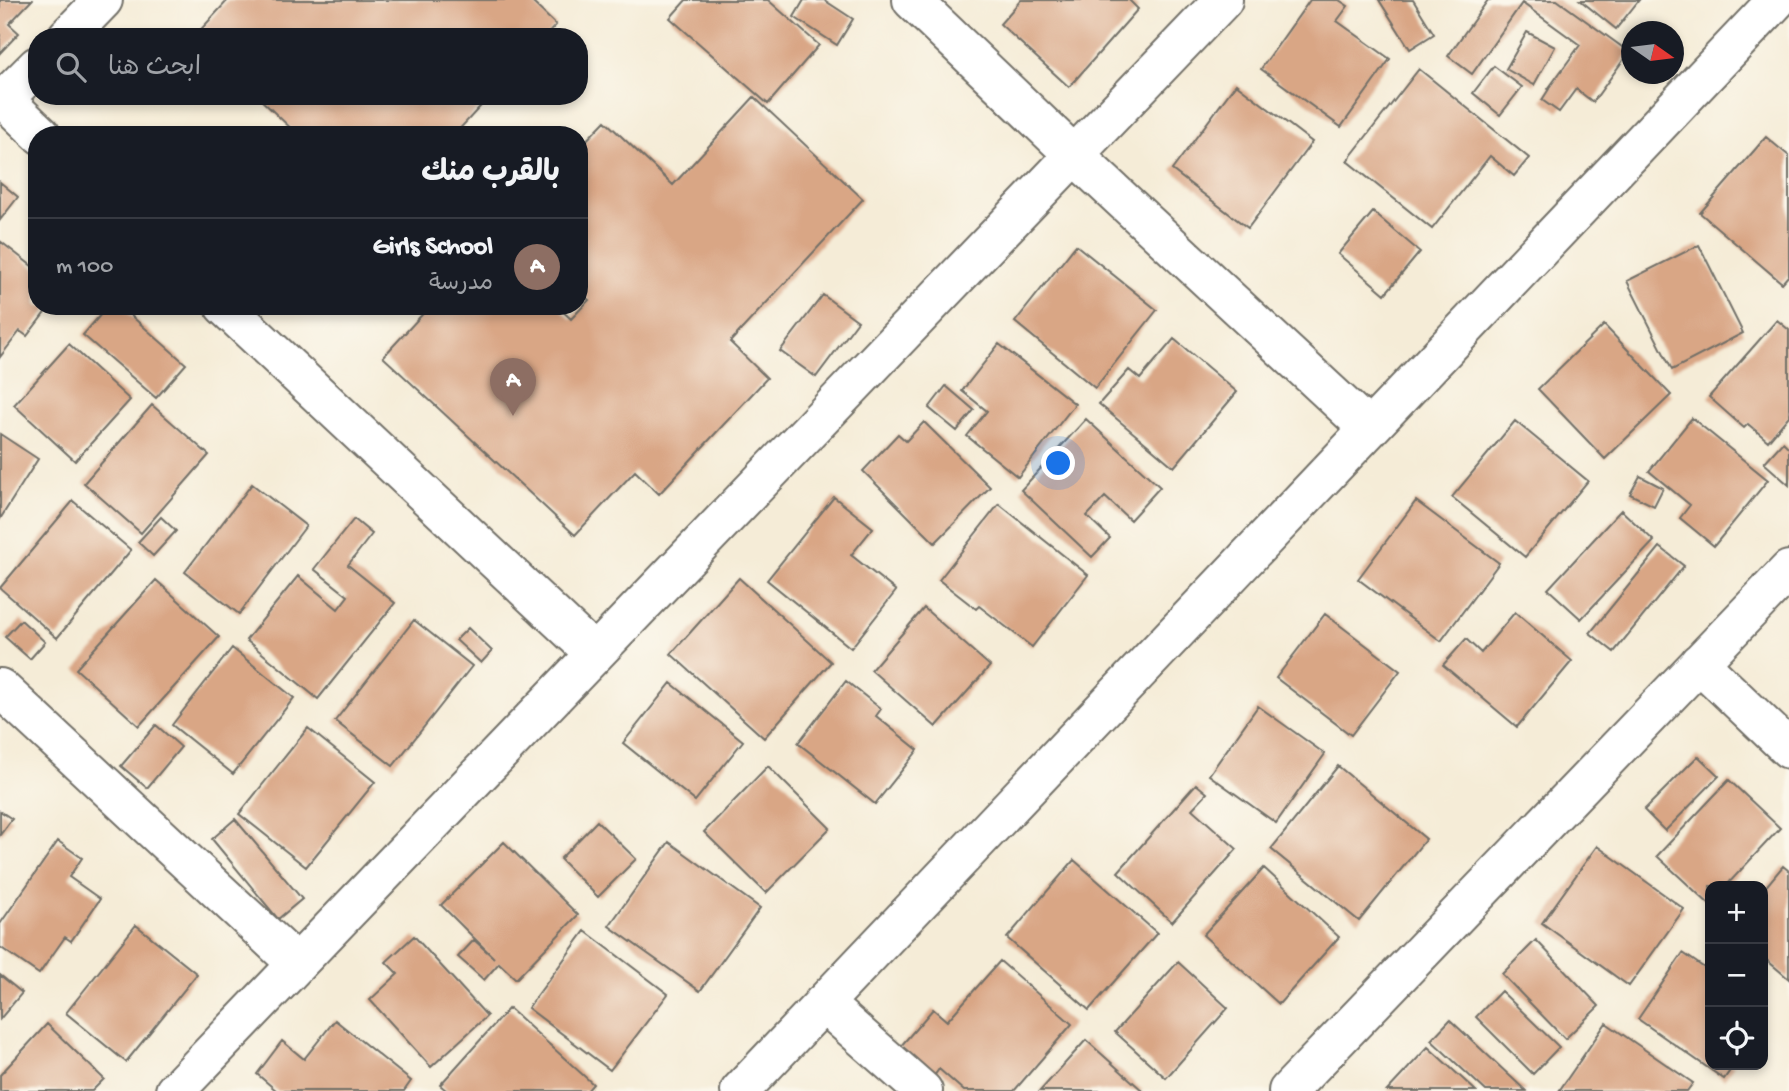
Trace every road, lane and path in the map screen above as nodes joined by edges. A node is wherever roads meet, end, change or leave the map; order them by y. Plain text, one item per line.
1 (103, 0) edge
2 (912, 0) edge
3 (1223, 0) edge
4 (1777, 0) edge
5 (75, 28) edge
6 (28, 74) edge
7 (2, 98) edge
8 (32, 126) edge
9 (1074, 155) junction
10 (234, 315) edge
11 (1369, 429) junction
12 (1789, 570) edge
13 (595, 654) junction
14 (1699, 663) junction
15 (0, 688) edge
16 (1789, 749) edge
17 (297, 964) junction
18 (823, 1003) junction
19 (175, 1091) edge
20 (740, 1091) edge
21 (923, 1091) edge
22 (1288, 1091) edge

1 - 5 street
2 - 9 street
3 - 9 street
4 - 11 street
6 - 7 street
7 - 8 street
9 - 11 street
9 - 13 street
10 - 13 street
11 - 18 street
12 - 14 street
13 - 17 street
14 - 16 street
14 - 22 street
15 - 17 street
17 - 19 street
18 - 20 street
18 - 21 street

